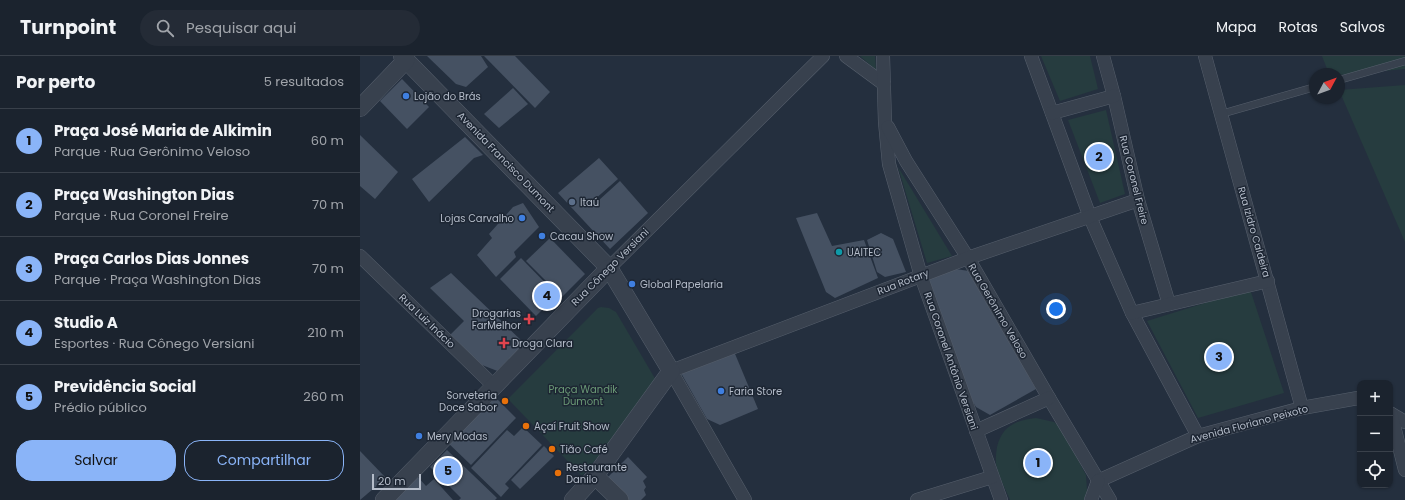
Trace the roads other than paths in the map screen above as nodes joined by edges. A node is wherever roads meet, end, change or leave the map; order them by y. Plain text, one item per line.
1 (822, 56) edge
2 (846, 56) edge
3 (883, 56) edge
4 (1031, 56) edge
5 (1104, 56) edge
6 (1205, 56) edge
7 (406, 57) edge
8 (1405, 61) edge
9 (1345, 78) edge
10 (884, 84) junction
11 (1309, 89) edge
12 (1114, 96) junction
13 (360, 108) edge
14 (1052, 113) junction
15 (1221, 114) junction
16 (886, 122) junction
17 (906, 161) junction
18 (889, 164) junction
19 (1138, 200) junction
20 (1090, 217) junction
21 (360, 256) edge
22 (968, 258) junction
23 (609, 268) junction
24 (921, 276) junction
25 (1268, 281) junction
26 (1169, 304) junction
27 (1132, 313) junction
28 (671, 371) junction
29 (494, 386) junction
30 (1048, 398) junction
31 (1357, 398) edge
32 (1302, 408) junction
33 (1393, 414) edge
34 (1392, 416) edge
35 (1405, 422) edge
36 (976, 431) junction
37 (1198, 436) junction
38 (1405, 470) edge
39 (595, 476) junction
40 (992, 477) junction
41 (1098, 481) junction
42 (384, 500) edge
43 (573, 500) edge
44 (620, 500) edge
45 (745, 500) edge
46 (917, 500) edge
47 (1001, 500) edge
48 (1091, 500) edge
49 (1110, 500) edge

1 - 23 street, Rua Cônego Versiani
2 - 10 street
3 - 10 street, Rua Coronel Antônio Versiani
4 - 14 street
5 - 12 street, Rua Coronel Freire
6 - 15 street, Rua Izidro Caldeira
7 - 13 street
7 - 23 street, Avenida Francisco Dumont
8 - 9 lane
10 - 16 street, Rua Coronel Antônio Versiani
11 - 15 lane
12 - 14 street
12 - 19 street, Rua Coronel Freire
14 - 20 street
15 - 25 street, Rua Izidro Caldeira
16 - 17 street, Rua Gerônimo Veloso
16 - 18 street, Rua Coronel Antônio Versiani
17 - 18 street
17 - 22 street, Rua Gerônimo Veloso
18 - 24 street, Rua Coronel Antônio Versiani
19 - 20 street, Rua Rotary
19 - 26 street, Rua Coronel Freire
20 - 22 street, Rua Rotary
20 - 27 street
21 - 29 street, Rua Luiz Inácio
22 - 24 street, Rua Rotary
22 - 30 street, Rua Gerônimo Veloso
23 - 28 street, Avenida Francisco Dumont
23 - 29 street, Rua Cônego Versiani
24 - 28 street, Rua Rotary
24 - 36 street, Rua Coronel Antônio Versiani
25 - 26 street
25 - 32 street, Rua Izidro Caldeira
26 - 27 street
27 - 37 street
28 - 39 street
28 - 45 street
29 - 42 street, Rua Cônego Versiani
30 - 36 street
30 - 41 street, Rua Gerônimo Veloso
31 - 32 street, Avenida Floriano Peixoto
32 - 37 street, Avenida Floriano Peixoto
33 - 35 street
34 - 38 street
36 - 40 street, Rua Coronel Antônio Versiani
37 - 41 street, Avenida Floriano Peixoto
39 - 43 street
39 - 44 street
40 - 46 street
40 - 47 street, Rua Coronel Antônio Versiani
41 - 48 street
41 - 49 street, Rua Gerônimo Veloso

